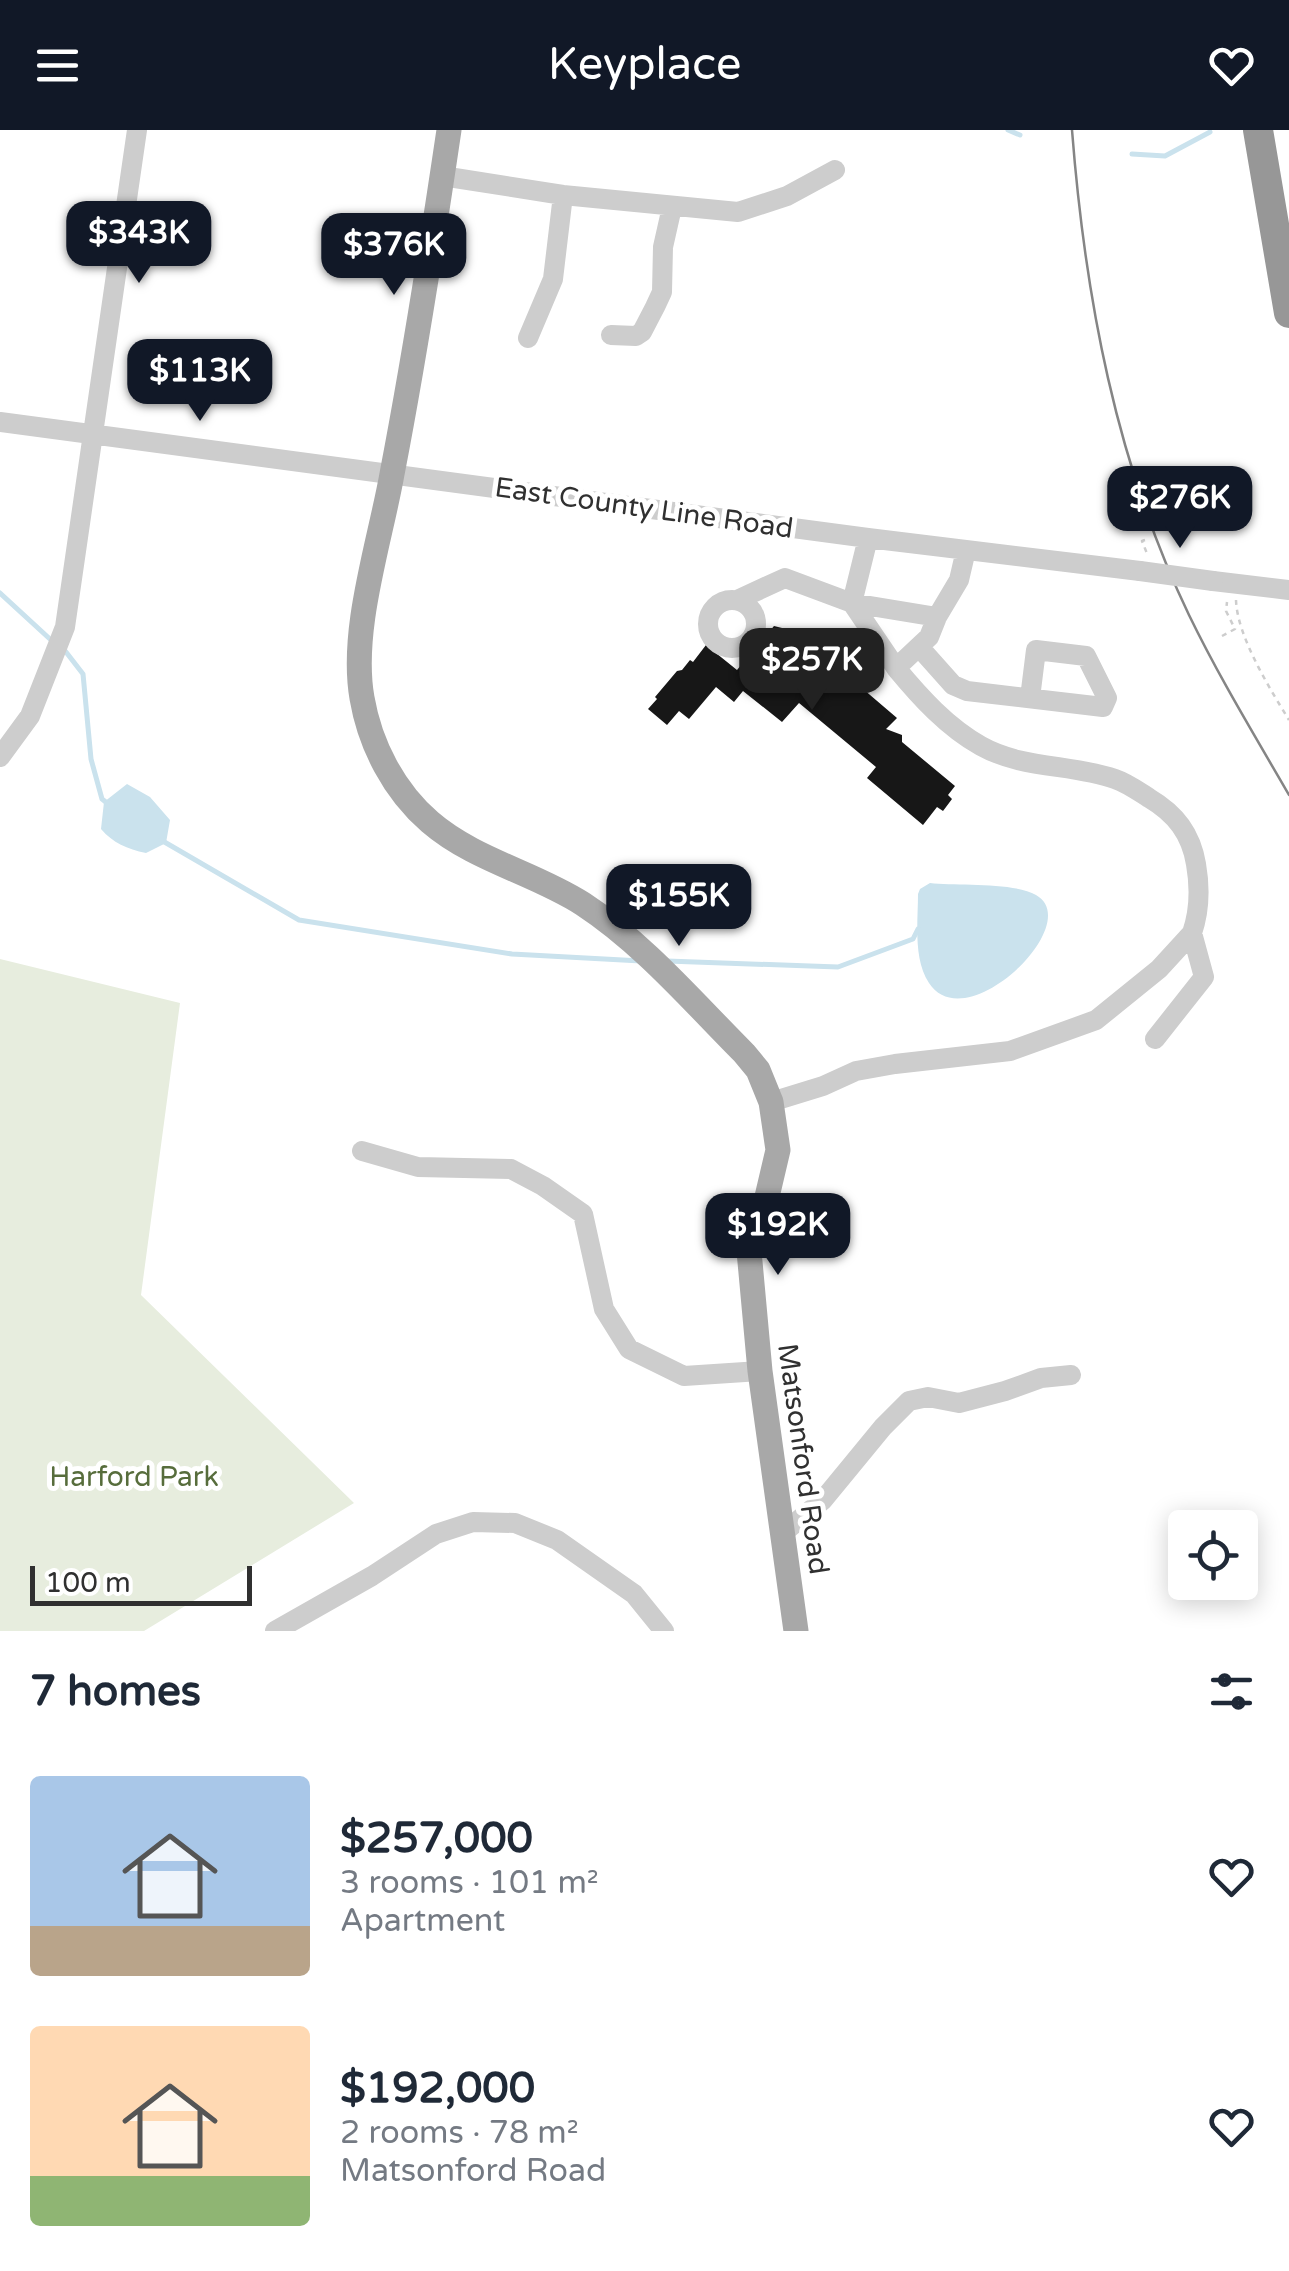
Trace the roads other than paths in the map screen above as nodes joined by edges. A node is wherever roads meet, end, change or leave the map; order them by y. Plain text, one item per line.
1 (137, 130) edge
2 (449, 130) edge
3 (1258, 130) edge
4 (835, 170) dead end
5 (442, 176) junction
6 (563, 195) junction
7 (672, 207) junction
8 (1289, 314) edge
9 (611, 335) dead end
10 (528, 338) dead end
11 (0, 422) edge
12 (91, 436) junction
13 (393, 474) junction
14 (868, 538) junction
15 (966, 550) junction
16 (1289, 590) edge
17 (737, 600) dead end
18 (852, 603) junction
19 (937, 617) junction
20 (920, 648) junction
21 (896, 668) junction
22 (1030, 698) dead end
23 (0, 758) edge
24 (1192, 933) junction
25 (1155, 1039) dead end
26 (771, 1102) junction
27 (362, 1151) dead end
28 (760, 1371) junction
29 (1071, 1374) dead end
30 (783, 1533) junction
31 (275, 1631) edge
32 (664, 1631) edge
33 (796, 1631) edge

1 - 12 street
2 - 5 main road, Matsonford Road
3 - 8 highway
4 - 7 street
5 - 6 street
5 - 13 main road, Matsonford Road
6 - 7 street
6 - 10 street
7 - 9 street
11 - 12 street, East County Line Road
12 - 13 street, East County Line Road
12 - 23 street
13 - 14 street, East County Line Road
13 - 26 main road, Matsonford Road
14 - 15 street, East County Line Road
14 - 18 street
15 - 16 street, East County Line Road, bridge
15 - 19 street
17 - 18 street
18 - 19 street
18 - 21 street
19 - 20 street
20 - 21 street
20 - 22 street
21 - 24 street
24 - 25 street
24 - 26 street
26 - 28 main road, Matsonford Road
27 - 28 street
28 - 30 main road, Matsonford Road
29 - 30 street
30 - 33 main road, Matsonford Road
31 - 32 street

